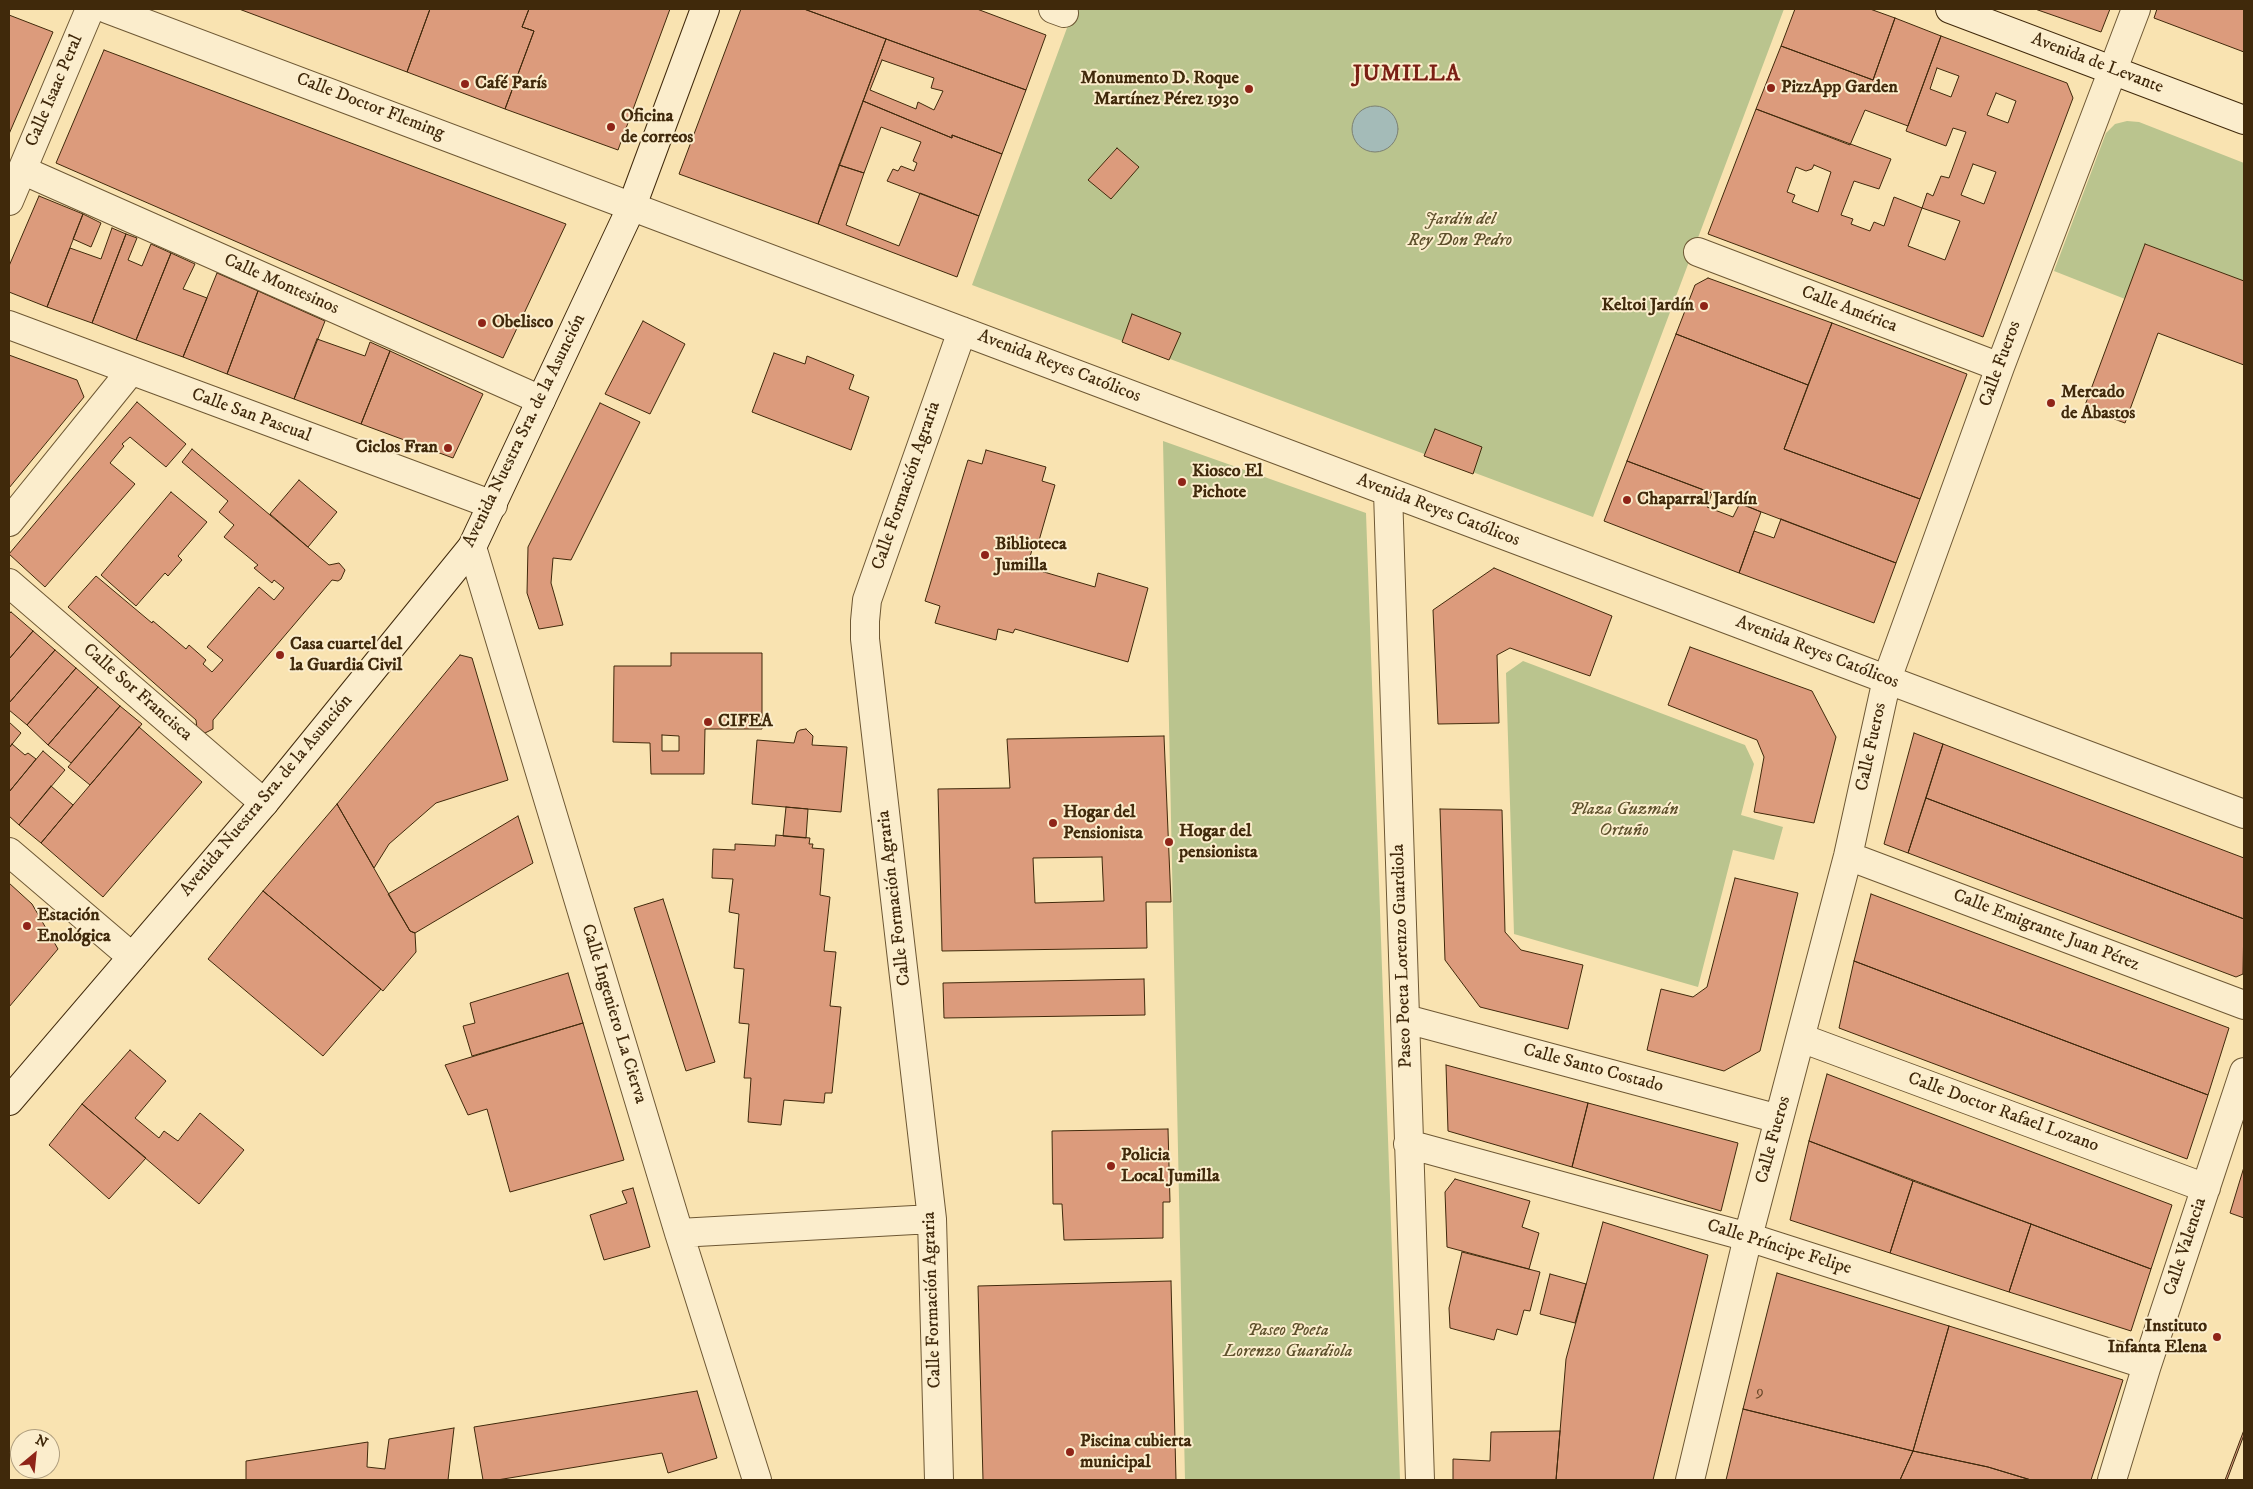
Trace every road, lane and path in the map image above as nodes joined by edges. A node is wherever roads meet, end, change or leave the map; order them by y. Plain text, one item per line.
1 (90, 9) edge
2 (108, 9) edge
3 (705, 9) edge
4 (1950, 9) edge
5 (2136, 9) edge
6 (2112, 70) junction
7 (2244, 120) edge
8 (22, 170) junction
9 (9, 201) edge
10 (632, 206) junction
11 (1698, 252) dead end
12 (9, 325) edge
13 (962, 331) junction
14 (2000, 367) junction
15 (130, 372) junction
16 (541, 400) junction
17 (1388, 492) junction
18 (493, 505) junction
19 (9, 522) edge
20 (472, 547) junction
21 (9, 583) edge
22 (1887, 679) junction
23 (264, 803) junction
24 (2244, 814) edge
25 (9, 852) edge
26 (1848, 856) junction
27 (132, 958) junction
28 (2244, 1006) edge
29 (1406, 1019) junction
30 (1801, 1038) junction
31 (2244, 1072) edge
32 (9, 1101) edge
33 (1779, 1119) junction
34 (1408, 1144) junction
35 (2206, 1188) junction
36 (932, 1219) junction
37 (679, 1233) junction
38 (1748, 1237) junction
39 (2147, 1365) junction
40 (757, 1480) edge
41 (939, 1480) edge
42 (1420, 1480) edge
43 (1690, 1480) edge
44 (2112, 1480) edge

1 - 8 street, Calle Isaac Peral
2 - 10 street, Calle Doctor Fleming
3 - 10 street, Avenida Nuestra Sra. de la Asunción
4 - 6 street, Avenida de Levante
5 - 6 street, Calle Fueros
6 - 7 street, Avenida de Levante
6 - 14 street, Calle Fueros
8 - 9 street, Calle Isaac Peral
8 - 16 street, Calle Montesinos
10 - 13 street, Avenida Reyes Católicos
10 - 16 street, Avenida Nuestra Sra. de la Asunción
11 - 14 street, Calle América
12 - 15 street, Calle San Pascual
13 - 17 street, Avenida Reyes Católicos
13 - 36 street, Calle Formación Agraria
14 - 22 street, Calle Fueros
15 - 18 street, Calle San Pascual
15 - 19 street
16 - 18 street, Avenida Nuestra Sra. de la Asunción
17 - 22 street, Avenida Reyes Católicos
17 - 29 street, Paseo Poeta Lorenzo Guardiola
18 - 20 street, Avenida Nuestra Sra. de la Asunción
20 - 23 street, Avenida Nuestra Sra. de la Asunción
20 - 37 street, Calle Ingeniero La Cierva
21 - 23 street, Calle Sor Francisca
22 - 24 street, Avenida Reyes Católicos
22 - 26 street, Calle Fueros
23 - 27 street, Avenida Nuestra Sra. de la Asunción
25 - 27 street
26 - 28 street, Calle Emigrante Juan Pérez
26 - 30 street, Calle Fueros
27 - 32 street, Avenida Nuestra Sra. de la Asunción
29 - 33 street, Calle Santo Costado
29 - 34 street, Paseo Poeta Lorenzo Guardiola
30 - 33 street, Calle Fueros
30 - 35 street, Calle Doctor Rafael Lozano
31 - 35 street, Calle Valencia
33 - 38 street, Calle Fueros
34 - 38 street, Calle Príncipe Felipe
34 - 42 street, Paseo Poeta Lorenzo Guardiola
35 - 39 street, Calle Valencia
36 - 37 street
36 - 41 street, Calle Formación Agraria
37 - 40 street, Calle Ingeniero La Cierva
38 - 39 street, Calle Príncipe Felipe
38 - 43 street, Calle Fueros
39 - 44 street, Calle Valencia

